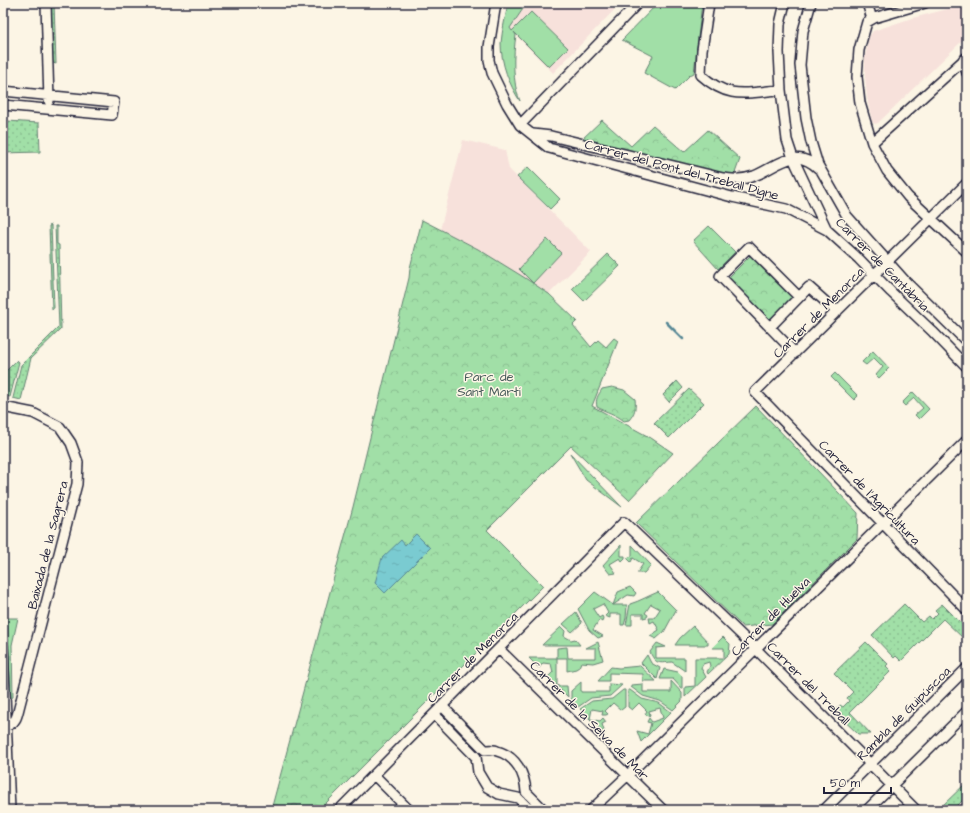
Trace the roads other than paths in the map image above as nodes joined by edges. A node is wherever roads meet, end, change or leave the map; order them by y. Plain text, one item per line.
1 (46, 3) edge
2 (496, 3) edge
3 (638, 3) edge
4 (709, 3) edge
5 (785, 3) edge
6 (812, 3) edge
7 (867, 3) edge
8 (925, 3) edge
9 (896, 7) edge
10 (872, 19) junction
11 (965, 59) edge
12 (967, 73) edge
13 (781, 90) junction
14 (3, 91) edge
15 (49, 95) junction
16 (3, 105) edge
17 (49, 108) junction
18 (520, 125) junction
19 (531, 134) junction
20 (788, 144) junction
21 (872, 144) junction
22 (793, 158) junction
23 (777, 163) junction
24 (821, 172) junction
25 (967, 183) edge
26 (931, 219) junction
27 (827, 230) junction
28 (967, 252) edge
29 (889, 261) junction
30 (874, 274) junction
31 (799, 297) junction
32 (837, 312) junction
33 (770, 327) junction
34 (967, 342) edge
35 (795, 353) junction
36 (967, 367) edge
37 (755, 392) joint
38 (3, 407) edge
39 (967, 440) edge
40 (624, 522) joint
41 (883, 523) junction
42 (967, 610) edge
43 (3, 647) edge
44 (499, 649) junction
45 (756, 649) junction
46 (967, 668) edge
47 (442, 706) junction
48 (967, 711) edge
49 (434, 714) junction
50 (7, 726) junction
51 (870, 764) junction
52 (374, 775) junction
53 (628, 775) junction
54 (892, 786) junction
55 (10, 810) edge
56 (339, 810) edge
57 (409, 810) edge
58 (530, 810) edge
59 (544, 810) edge
60 (591, 810) edge
61 (663, 810) edge
62 (824, 810) edge
63 (867, 810) edge
64 (916, 810) edge

1 - 15 street
2 - 18 street, Carrer del Pont del Treball Digne
3 - 18 street
4 - 13 street
5 - 13 street, Carrer de Cantàbria
6 - 24 street, Carrer de Cantàbria
7 - 10 street
8 - 9 street
9 - 10 street
10 - 21 street
11 - 12 street
11 - 21 street
13 - 20 street, Carrer de Cantàbria
14 - 15 street
15 - 17 street
15 - 17 street
16 - 17 street
18 - 19 street, Carrer del Pont del Treball Digne
19 - 23 street, Carrer del Pont del Treball Digne
19 - 27 street, Carrer del Pont del Treball Digne
20 - 22 street, Carrer de Cantàbria
20 - 23 street
21 - 26 street
22 - 23 street, Carrer del Pont del Treball Digne
22 - 24 street
22 - 27 street, Carrer de Cantàbria
24 - 29 street, Carrer de Cantàbria
25 - 26 street, Carrer de Menorca
26 - 28 street
26 - 29 street, Carrer de Menorca
27 - 30 street, Carrer de Cantàbria
29 - 30 street, Carrer de Menorca
29 - 34 street, Carrer de Cantàbria
30 - 32 street, Carrer de Menorca
30 - 36 street, Carrer de Cantàbria
31 - 32 street
31 - 33 street
31 - 33 street
32 - 35 street, Carrer de Menorca
33 - 35 street
35 - 37 street, Carrer de Menorca
37 - 41 street, Carrer de l'Agricultura
38 - 50 street, Baixada de la Sagrera
39 - 41 street, Carrer de Huelva
40 - 44 street, Carrer de Menorca
40 - 45 street, Carrer del Treball
41 - 42 street, Carrer de l'Agricultura
41 - 45 street, Carrer de Huelva
43 - 50 street
44 - 47 street, Carrer de Menorca
44 - 53 street, Carrer de la Selva de Mar
45 - 51 street, Carrer del Treball
45 - 53 street, Carrer de Huelva
46 - 51 street, Rambla de Guipúscoa
47 - 49 street, Carrer de Menorca
47 - 59 street
48 - 54 street
49 - 52 street, Carrer de Menorca
49 - 58 street
50 - 55 street
51 - 54 street, Carrer del Treball
51 - 62 street, Rambla de Guipúscoa
52 - 56 street, Carrer de Menorca
52 - 57 street
53 - 60 street, Carrer de Huelva
53 - 61 street, Carrer de la Selva de Mar
54 - 63 street
54 - 64 street

